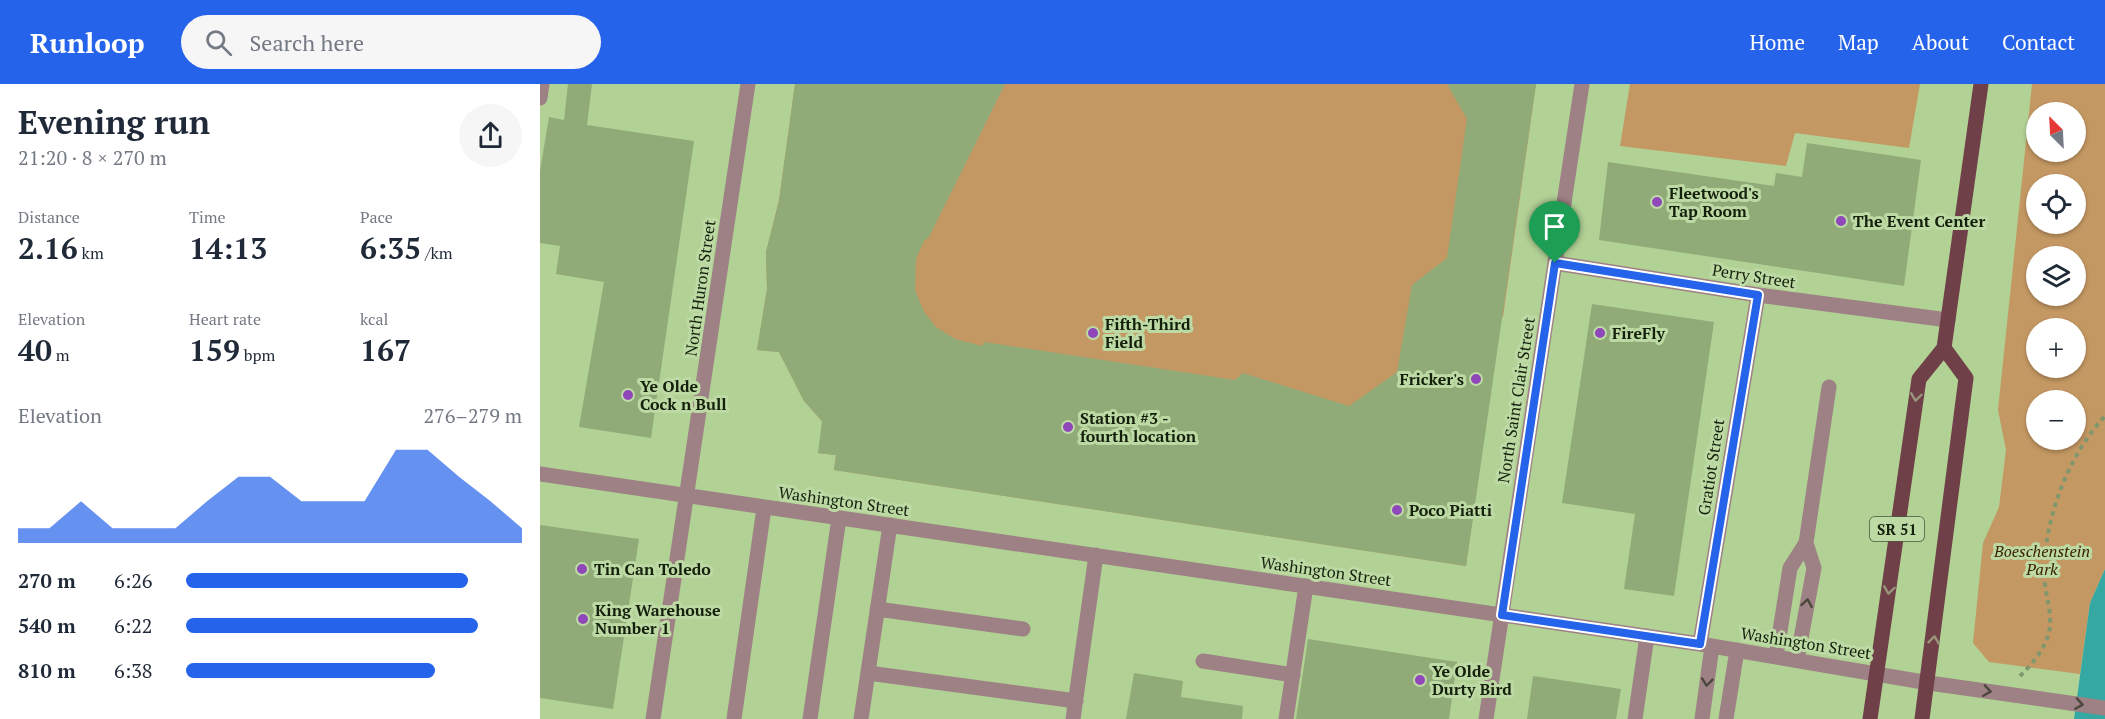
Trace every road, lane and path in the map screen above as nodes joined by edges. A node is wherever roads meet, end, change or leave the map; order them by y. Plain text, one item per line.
1 (542, 84) edge
2 (748, 84) edge
3 (1581, 84) edge
4 (1981, 84) edge
5 (540, 98) edge
6 (1555, 263) junction
7 (1758, 295) junction
8 (1948, 320) junction
9 (1944, 348) junction
10 (1829, 387) dead end
11 (2105, 416) edge
12 (540, 474) edge
13 (687, 497) junction
14 (764, 508) junction
15 (839, 518) junction
16 (890, 525) junction
17 (1806, 543) junction
18 (1096, 555) junction
19 (1306, 586) junction
20 (878, 609) junction
21 (1502, 615) junction
22 (1023, 629) dead end
23 (1647, 636) junction
24 (1706, 645) junction
25 (1737, 650) junction
26 (1776, 656) junction
27 (1797, 660) junction
28 (1203, 661) dead end
29 (868, 673) junction
30 (1877, 673) junction
31 (1293, 675) junction
32 (2020, 676) dead end
33 (1929, 683) junction
34 (1076, 701) junction
35 (2105, 708) edge
36 (653, 719) edge
37 (734, 719) edge
38 (810, 719) edge
39 (861, 719) edge
40 (1073, 719) edge
41 (1286, 719) edge
42 (1486, 719) edge
43 (1635, 719) edge
44 (1702, 719) edge
45 (1726, 719) edge
46 (1870, 719) edge
47 (1923, 719) edge

1 - 5 street
2 - 13 street, North Huron Street
3 - 6 street, North Saint Clair Street
4 - 8 main road
6 - 7 street, Perry Street
6 - 21 street, North Saint Clair Street
7 - 8 street, Perry Street
7 - 24 street, Gratiot Street
8 - 9 main road
9 -> 30 main road, SR 51
33 -> 9 main road, SR 51
10 - 17 street
11 - 32 path
12 - 13 street, Washington Street
13 - 14 street, Washington Street
13 - 36 street, North Huron Street
14 - 15 street, Washington Street
14 - 37 street
15 - 16 street, Washington Street
15 - 38 street
16 - 18 street, Washington Street
16 - 20 street
17 - 26 street
27 -> 17 street
18 - 19 street, Washington Street
18 - 34 street
19 - 21 street, Washington Street
19 - 31 street
20 - 22 street
20 - 29 street
21 - 23 street, Washington Street
21 - 42 street, North Saint Clair Street
23 - 24 street, Washington Street
23 - 43 street
24 - 25 street, Washington Street
24 -> 44 street, Gratiot Street
25 - 26 street, Washington Street
25 - 45 street
26 - 27 street, Washington Street
27 - 30 street, Washington Street
28 - 31 street
29 - 34 street
29 - 39 street
30 - 33 street, Washington Street
30 - 46 main road, SR 51
31 - 41 street
33 -> 35 street, Washington Street
33 - 47 main road, SR 51
34 - 40 street

